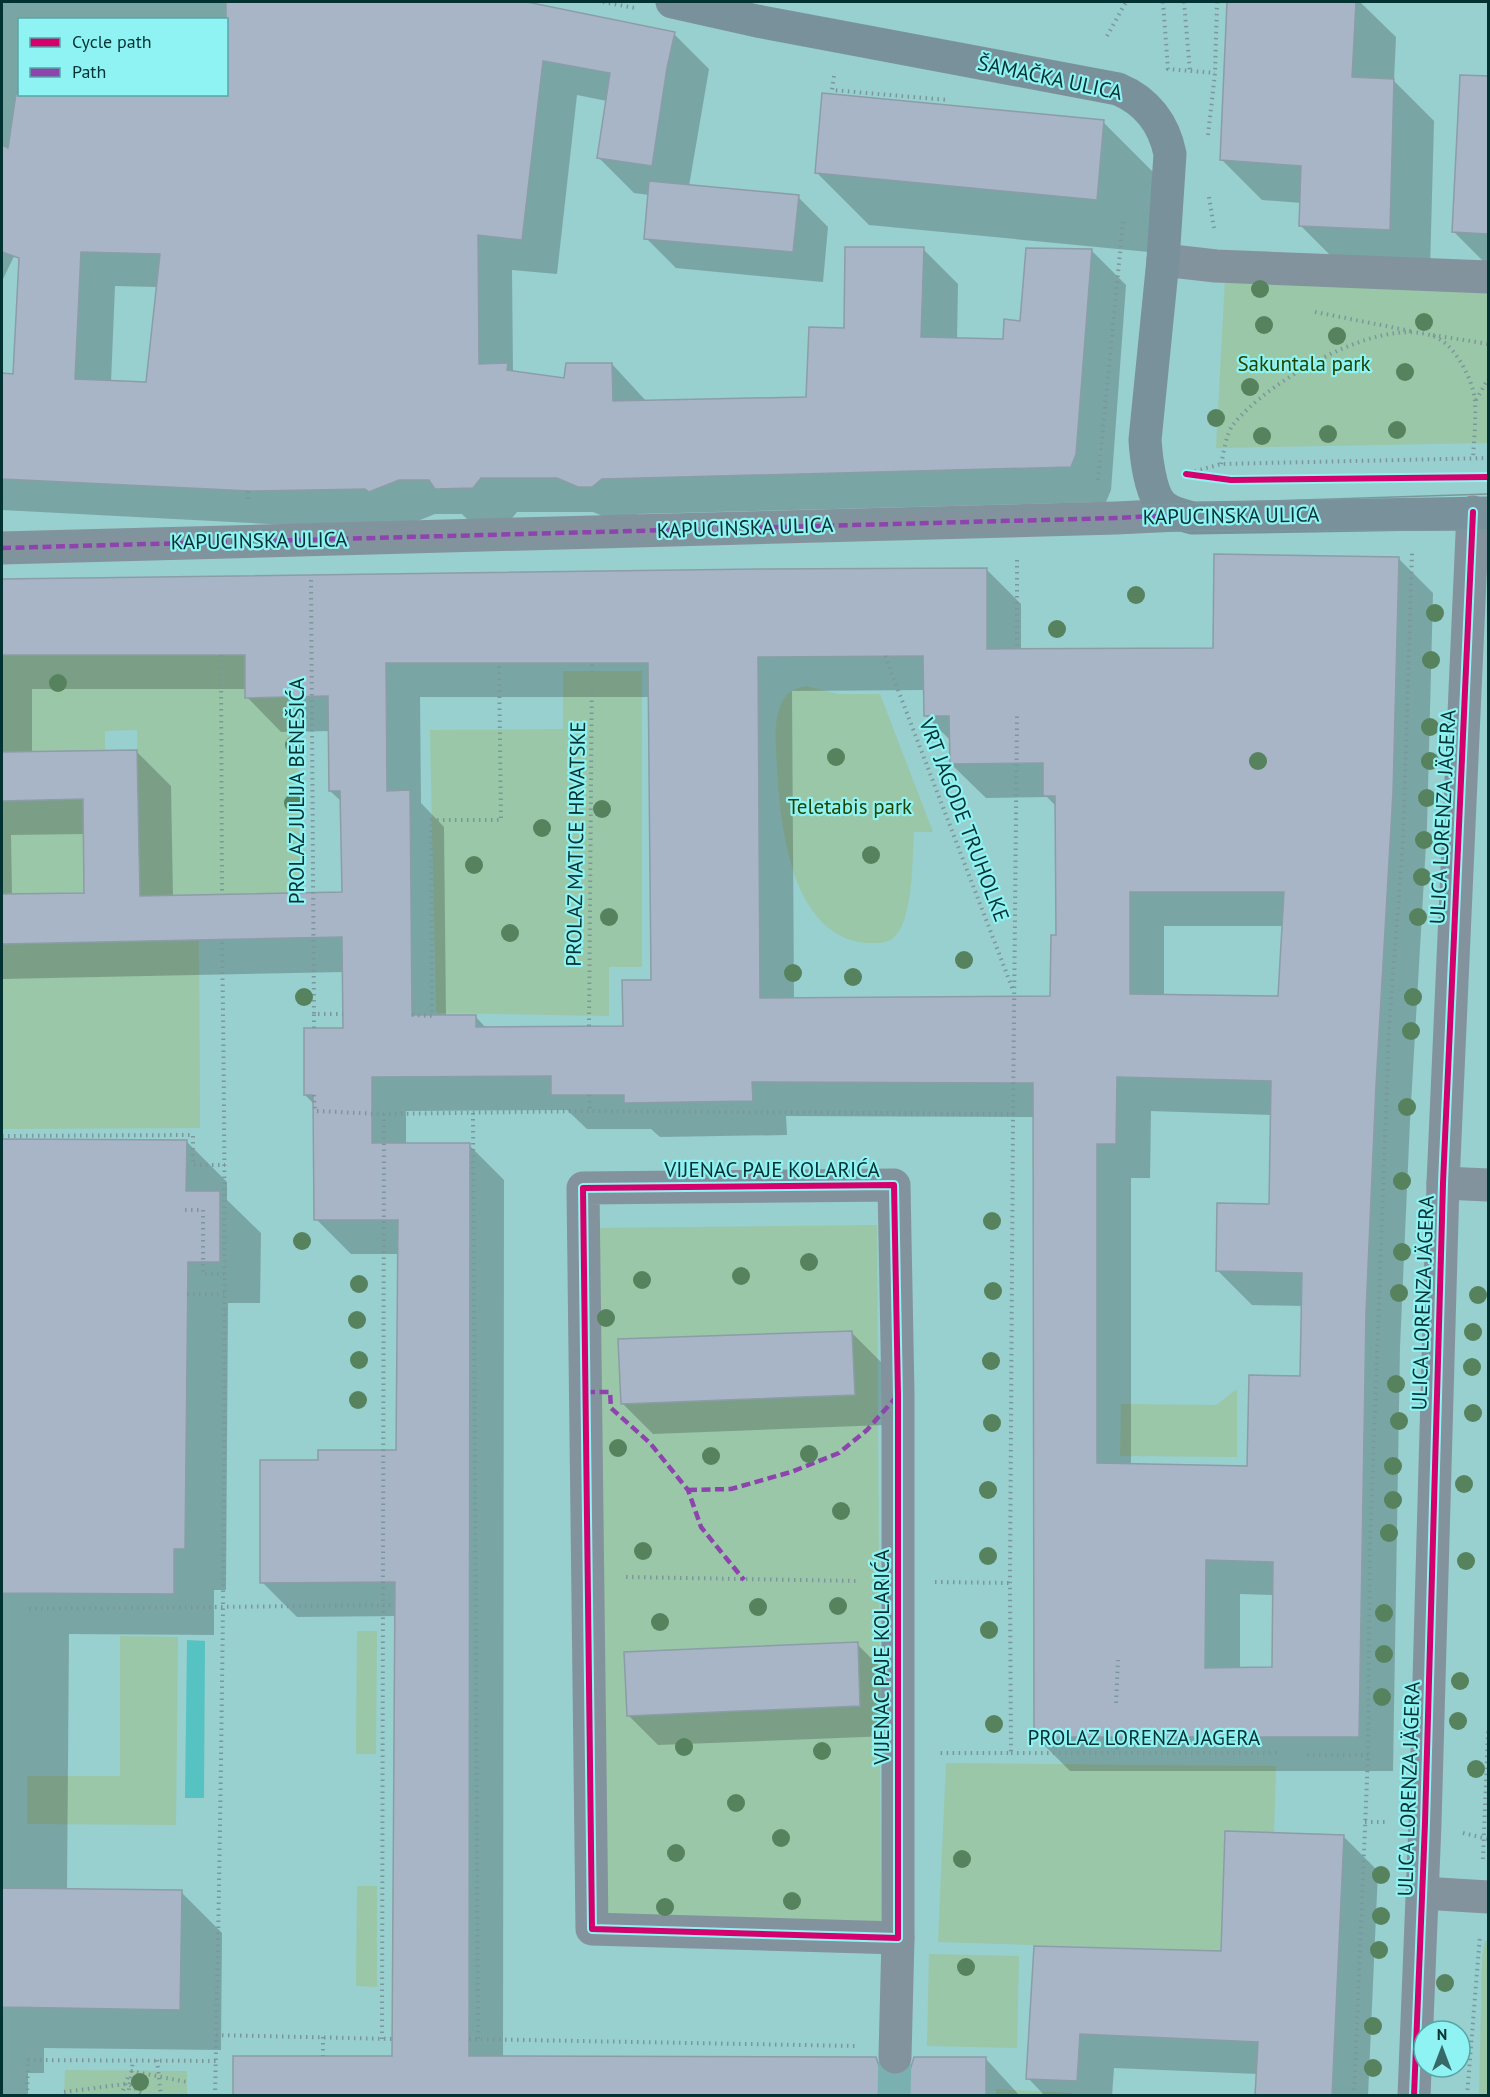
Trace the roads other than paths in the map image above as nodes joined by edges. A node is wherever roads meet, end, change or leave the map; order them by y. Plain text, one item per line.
1 (658, 6) edge
2 (1163, 260) junction
3 (1488, 277) edge
4 (1481, 513) edge
5 (1178, 515) junction
6 (2, 548) edge
7 (1443, 1183) junction
8 (1488, 1185) edge
9 (1422, 1893) junction
10 (1488, 1897) edge
11 (898, 1938) junction
12 (895, 2052) tunnel mouth
13 (1414, 2096) edge

1 - 2 street, ŠAMAČKA ULICA
2 - 3 street
2 - 5 street, ŠAMAČKA ULICA
4 - 5 street, KAPUCINSKA ULICA
4 - 7 street, ULICA LORENZA JÄGERA
5 - 6 street, KAPUCINSKA ULICA
7 - 8 street
7 - 9 street, ULICA LORENZA JÄGERA
9 - 10 street
9 - 13 street, ULICA LORENZA JÄGERA
11 - 11 street, VIJENAC PAJE KOLARIĆA
11 - 12 street, VIJENAC PAJE KOLARIĆA

